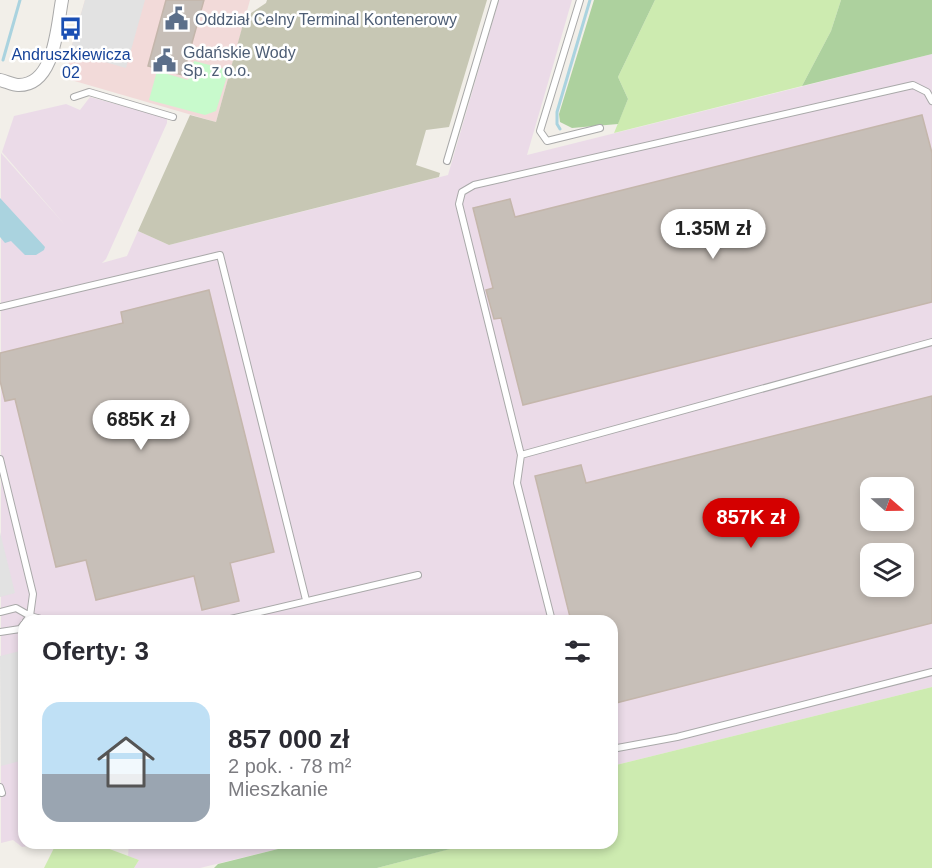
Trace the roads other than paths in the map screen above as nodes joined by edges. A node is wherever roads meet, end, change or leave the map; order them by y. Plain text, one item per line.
1 (62, 0) edge
2 (495, 0) edge
3 (580, 0) edge
4 (0, 80) edge
5 (74, 97) dead end
6 (932, 101) edge
7 (172, 117) dead end
8 (600, 128) dead end
9 (447, 161) dead end
10 (0, 307) edge
11 (932, 342) edge
12 (521, 455) junction
13 (0, 459) edge
14 (418, 575) dead end
15 (306, 600) junction
16 (0, 612) edge
17 (22, 615) edge
18 (28, 615) edge
19 (246, 615) edge
20 (550, 615) edge
21 (18, 629) edge
22 (0, 632) edge
23 (932, 672) edge
24 (618, 748) edge

1 - 4 street
2 - 9 lane
3 - 8 lane
5 - 7 lane
6 - 12 lane
10 - 15 lane
11 - 12 lane
12 - 20 lane
13 - 18 lane
14 - 15 lane
15 - 19 lane
16 - 17 lane
21 - 22 lane
23 - 24 lane

